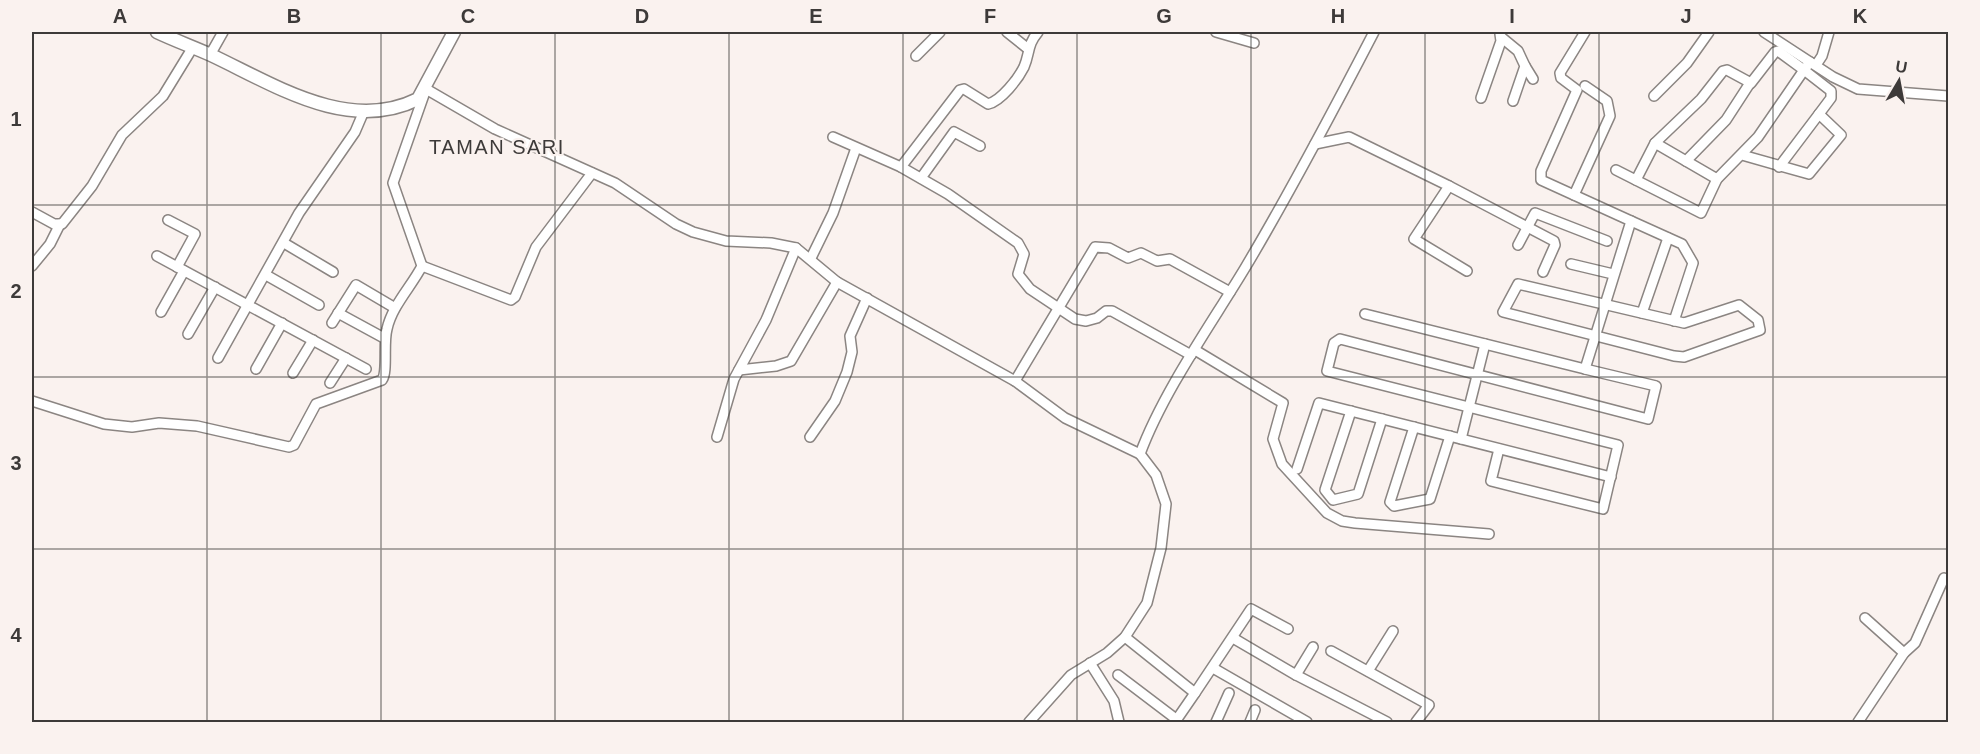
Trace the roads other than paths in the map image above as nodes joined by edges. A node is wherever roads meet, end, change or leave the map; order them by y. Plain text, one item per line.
1 (156, 32) edge
2 (223, 32) edge
3 (454, 32) edge
4 (940, 32) edge
5 (1007, 32) edge
6 (1038, 32) edge
7 (1216, 32) edge
8 (1374, 32) edge
9 (1585, 32) edge
10 (1709, 32) edge
11 (1764, 32) edge
12 (1829, 32) edge
13 (1500, 34) edge
14 (1254, 43) dead end
15 (193, 47) junction
16 (1027, 48) junction
17 (210, 55) junction
18 (916, 56) dead end
19 (1525, 66) junction
20 (1810, 66) junction
21 (1533, 79) dead end
22 (1750, 83) junction
23 (1585, 86) dead end
24 (426, 89) junction
25 (1654, 96) dead end
26 (1948, 96) edge
27 (1481, 98) dead end
28 (1513, 101) dead end
29 (364, 111) junction
30 (1819, 114) junction
31 (833, 137) dead end
32 (1655, 143) junction
33 (1315, 144) junction
34 (980, 146) dead end
35 (856, 148) junction
36 (1742, 155) junction
37 (1686, 161) junction
38 (900, 167) junction
39 (1779, 167) junction
40 (1616, 170) dead end
41 (592, 173) junction
42 (921, 178) junction
43 (1717, 179) junction
44 (1636, 180) junction
45 (1449, 186) junction
46 (1574, 195) junction
47 (32, 212) edge
48 (168, 220) dead end
49 (1631, 221) junction
50 (60, 224) junction
51 (1527, 228) junction
52 (1668, 238) junction
53 (1606, 241) dead end
54 (284, 243) junction
55 (1518, 245) dead end
56 (796, 248) junction
57 (157, 256) dead end
58 (811, 258) junction
59 (1571, 264) dead end
60 (422, 266) junction
61 (32, 267) edge
62 (181, 269) junction
63 (1467, 271) dead end
64 (333, 272) dead end
65 (1543, 272) dead end
66 (1613, 274) junction
67 (266, 275) junction
68 (837, 282) junction
69 (215, 287) junction
70 (1230, 292) junction
71 (867, 298) junction
72 (1605, 304) junction
73 (319, 305) dead end
74 (249, 306) junction
75 (1061, 307) junction
76 (395, 308) junction
77 (161, 312) dead end
78 (338, 313) junction
79 (1642, 313) junction
80 (1365, 314) dead end
81 (1674, 321) junction
82 (282, 323) junction
83 (332, 323) dead end
84 (188, 334) dead end
85 (1594, 335) junction
86 (384, 338) junction
87 (313, 340) junction
88 (1485, 344) junction
89 (1193, 353) junction
90 (218, 358) dead end
91 (345, 358) junction
92 (256, 369) dead end
93 (366, 369) dead end
94 (1585, 369) junction
95 (739, 370) junction
96 (293, 373) dead end
97 (1477, 376) junction
98 (1015, 381) junction
99 (330, 383) dead end
100 (32, 401) edge
101 (1468, 408) junction
102 (1351, 411) junction
103 (1382, 419) junction
104 (1414, 427) junction
105 (717, 436) dead end
106 (1450, 436) junction
107 (810, 437) dead end
108 (1461, 439) junction
109 (1499, 449) junction
110 (1140, 454) junction
111 (1297, 469) dead end
112 (1611, 477) junction
113 (1489, 534) dead end
114 (1944, 578) dead end
115 (1865, 618) dead end
116 (1288, 629) dead end
117 (1393, 631) dead end
118 (1125, 637) junction
119 (1233, 638) junction
120 (1313, 647) dead end
121 (1331, 651) dead end
122 (1904, 653) junction
123 (1090, 663) junction
124 (1213, 668) junction
125 (1368, 672) junction
126 (1118, 675) dead end
127 (1296, 675) junction
128 (1195, 693) junction
129 (1229, 693) dead end
130 (1255, 710) dead end
131 (1175, 721) edge
132 (1029, 723) edge
133 (1119, 723) edge
134 (1216, 723) edge
135 (1250, 723) edge
136 (1307, 723) edge
137 (1388, 723) edge
138 (1416, 723) edge
139 (1858, 723) edge

1 - 15 street
2 - 17 street
3 - 24 street
4 - 18 street
5 - 16 street
6 - 16 street
7 - 14 street
8 - 33 street
9 - 46 street
10 - 25 street
11 - 20 street
12 - 20 street
13 - 19 street
13 - 27 street
15 - 17 street
15 - 50 street
16 - 38 street
17 - 29 street
19 - 21 street
19 - 28 street
20 - 22 street
20 - 26 street
20 - 30 street
20 - 36 street
22 - 32 street
22 - 37 street
23 - 46 street
24 - 29 street
24 - 41 street
24 - 60 street
29 - 54 street
30 - 39 street
30 - 39 street
31 - 35 street
32 - 37 street
32 - 44 street
33 - 45 street
33 - 70 street
34 - 42 street
35 - 38 street
35 - 58 street
36 - 39 street
36 - 43 street
37 - 43 street
38 - 42 street
40 - 44 street
41 - 56 street
41 - 60 street
42 - 75 street
43 - 44 street
45 - 51 street
45 - 63 street
46 - 49 street
47 - 50 street
48 - 62 street
49 - 52 street
49 - 66 street
50 - 61 street
51 - 53 street
51 - 55 street
51 - 65 street
52 - 79 street
52 - 81 street
54 - 64 street
54 - 67 street
56 - 58 street
56 - 95 street
57 - 62 street
58 - 68 street
59 - 66 street
60 - 76 street
62 - 69 street
62 - 77 street
66 - 72 street
67 - 73 street
67 - 74 street
68 - 71 street
68 - 95 street
69 - 74 street
69 - 84 street
70 - 75 street
70 - 89 street
71 - 98 street
71 - 107 street
72 - 79 street
72 - 85 street
72 - 85 street
74 - 82 street
74 - 90 street
75 - 89 street
75 - 98 street
76 - 78 street
76 - 86 street
78 - 83 street
78 - 86 street
79 - 81 street
80 - 88 street
81 - 85 street
82 - 87 street
82 - 92 street
85 - 94 street
86 - 100 street
87 - 91 street
87 - 96 street
88 - 94 street
88 - 97 street
89 - 110 street
89 - 113 street
91 - 93 street
91 - 99 street
94 - 97 street
95 - 105 street
97 - 101 street
97 - 101 street
98 - 110 street
101 - 108 street
101 - 112 street
102 - 103 street
102 - 103 street
102 - 111 street
103 - 104 street
104 - 106 street
104 - 106 street
106 - 108 street
108 - 109 street
109 - 112 street
109 - 112 street
110 - 118 street
114 - 122 street
115 - 122 street
116 - 119 street
117 - 125 street
118 - 123 street
118 - 128 street
119 - 124 street
119 - 127 street
120 - 127 street
121 - 125 street
122 - 139 street
123 - 132 street
123 - 133 street
124 - 128 street
124 - 136 street
125 - 138 street
126 - 131 street
127 - 137 street
128 - 131 street
129 - 134 street
130 - 135 street

